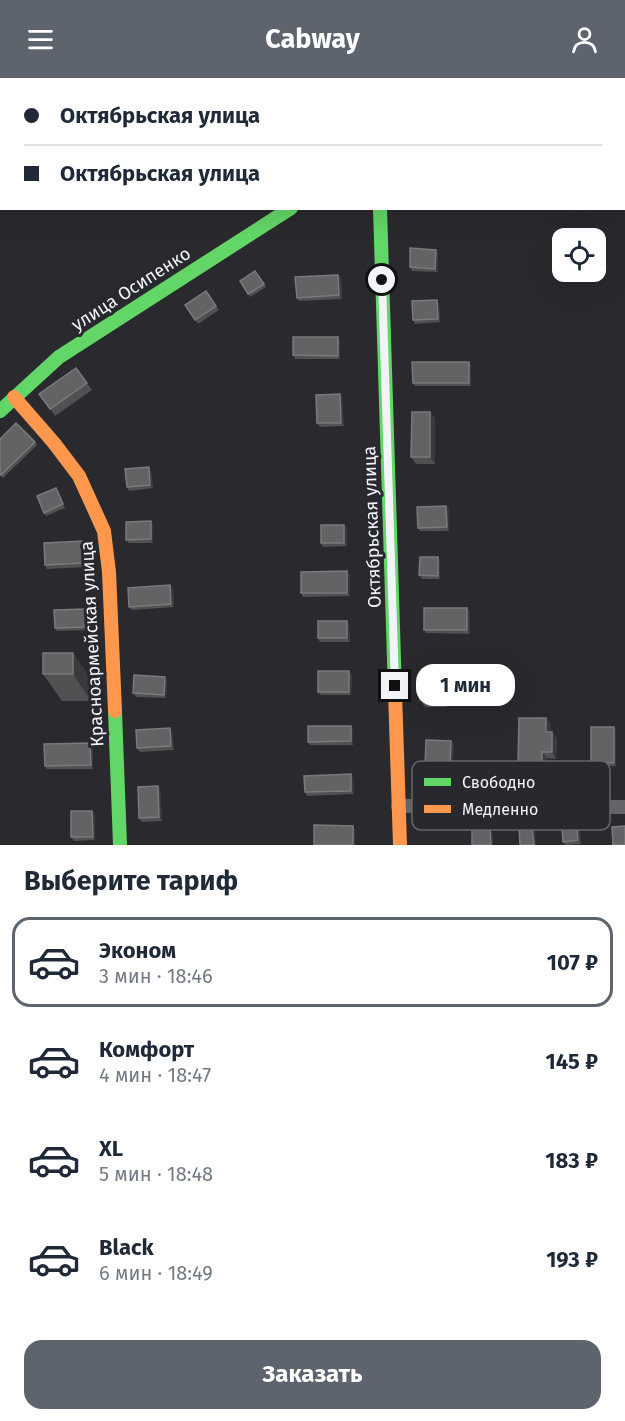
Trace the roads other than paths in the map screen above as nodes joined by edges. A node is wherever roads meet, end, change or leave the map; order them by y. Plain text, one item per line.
1 (288, 210) edge
2 (380, 210) edge
3 (14, 397) junction
4 (0, 411) edge
5 (398, 806) junction
6 (412, 806) edge
7 (610, 807) edge
8 (625, 807) edge
9 (120, 845) edge
10 (400, 845) edge

1 - 3 street, улица Осипенко
2 - 5 street, Октябрьская улица
3 - 4 street, улица Осипенко
3 - 9 street, Красноармейская улица
5 - 6 street
5 - 10 street, Октябрьская улица
7 - 8 street

